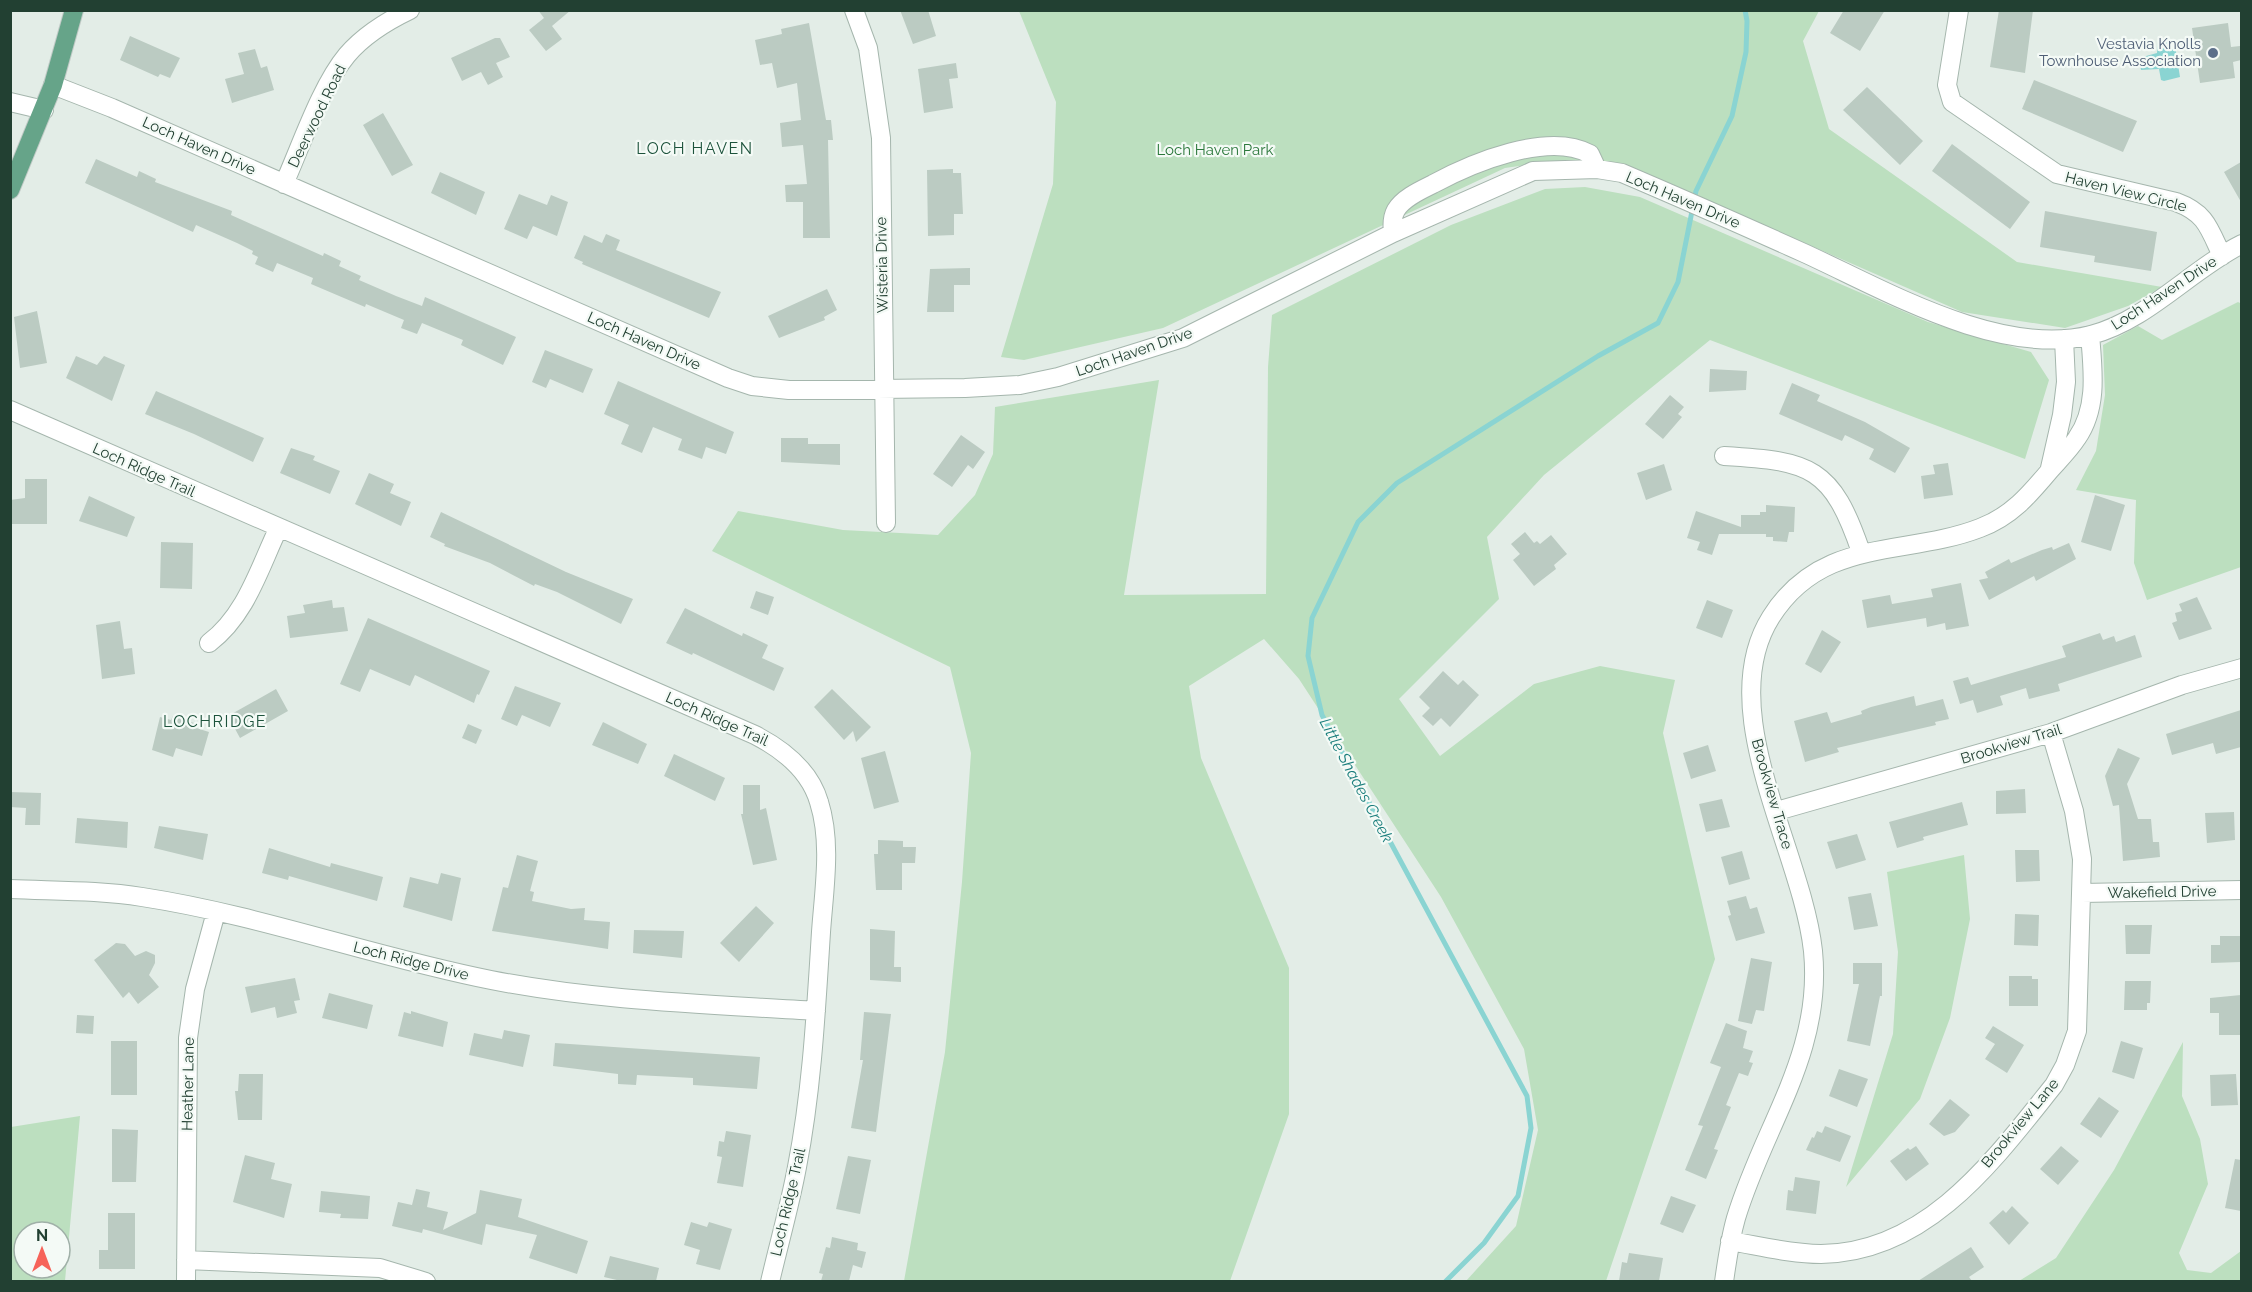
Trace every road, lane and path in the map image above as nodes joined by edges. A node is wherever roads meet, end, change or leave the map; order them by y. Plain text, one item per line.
1 (75, 10) edge
2 (410, 10) edge
3 (854, 10) edge
4 (1959, 10) edge
5 (53, 85) junction
6 (10, 102) edge
7 (44, 110) junction
8 (1597, 169) junction
9 (284, 184) junction
10 (10, 190) edge
11 (1393, 233) junction
12 (2241, 244) edge
13 (2222, 255) junction
14 (2090, 335) junction
15 (2064, 339) junction
16 (883, 388) junction
17 (10, 410) edge
18 (1724, 456) dead end
19 (2049, 472) junction
20 (886, 523) dead end
21 (278, 529) junction
22 (1861, 552) junction
23 (209, 643) dead end
24 (2241, 668) edge
25 (2051, 733) junction
26 (1777, 811) junction
27 (10, 889) edge
28 (2241, 890) edge
29 (2082, 893) junction
30 (216, 912) junction
31 (816, 1011) junction
32 (1730, 1241) junction
33 (186, 1260) junction
34 (186, 1281) edge
35 (426, 1281) edge
36 (770, 1281) edge
37 (1724, 1281) edge

1 - 5 main road
2 - 9 street, Deerwood Road
3 - 16 street, Wisteria Drive
4 - 13 street, Haven View Circle
5 - 7 main road
5 - 9 street, Loch Haven Drive
6 - 7 street
7 - 10 main road
8 - 11 street, Loch Haven Drive
8 - 11 street
8 - 15 street, Loch Haven Drive
9 - 16 street, Loch Haven Drive
11 - 16 street, Loch Haven Drive
12 - 13 street
13 - 14 street, Loch Haven Drive
14 - 15 street, Loch Haven Drive
14 - 19 street, Brookview Trace
15 - 19 street, Brookview Trace
16 - 20 street, Wisteria Drive
17 - 21 street, Loch Ridge Trail
18 - 22 street
19 - 22 street, Brookview Trace
21 - 23 street
21 - 31 street, Loch Ridge Trail
22 - 26 street, Brookview Trace
24 - 25 street, Brookview Trail
25 - 26 street, Brookview Trail
25 - 29 street, Brookview Lane
26 - 32 street, Brookview Trace
27 - 30 street, Loch Ridge Drive
28 - 29 street, Wakefield Drive
29 - 32 street, Brookview Lane
30 - 31 street, Loch Ridge Drive
30 - 33 street, Heather Lane
31 - 36 street, Loch Ridge Trail
32 - 37 street, Brookview Trace
33 - 34 street, Heather Lane
33 - 35 street

